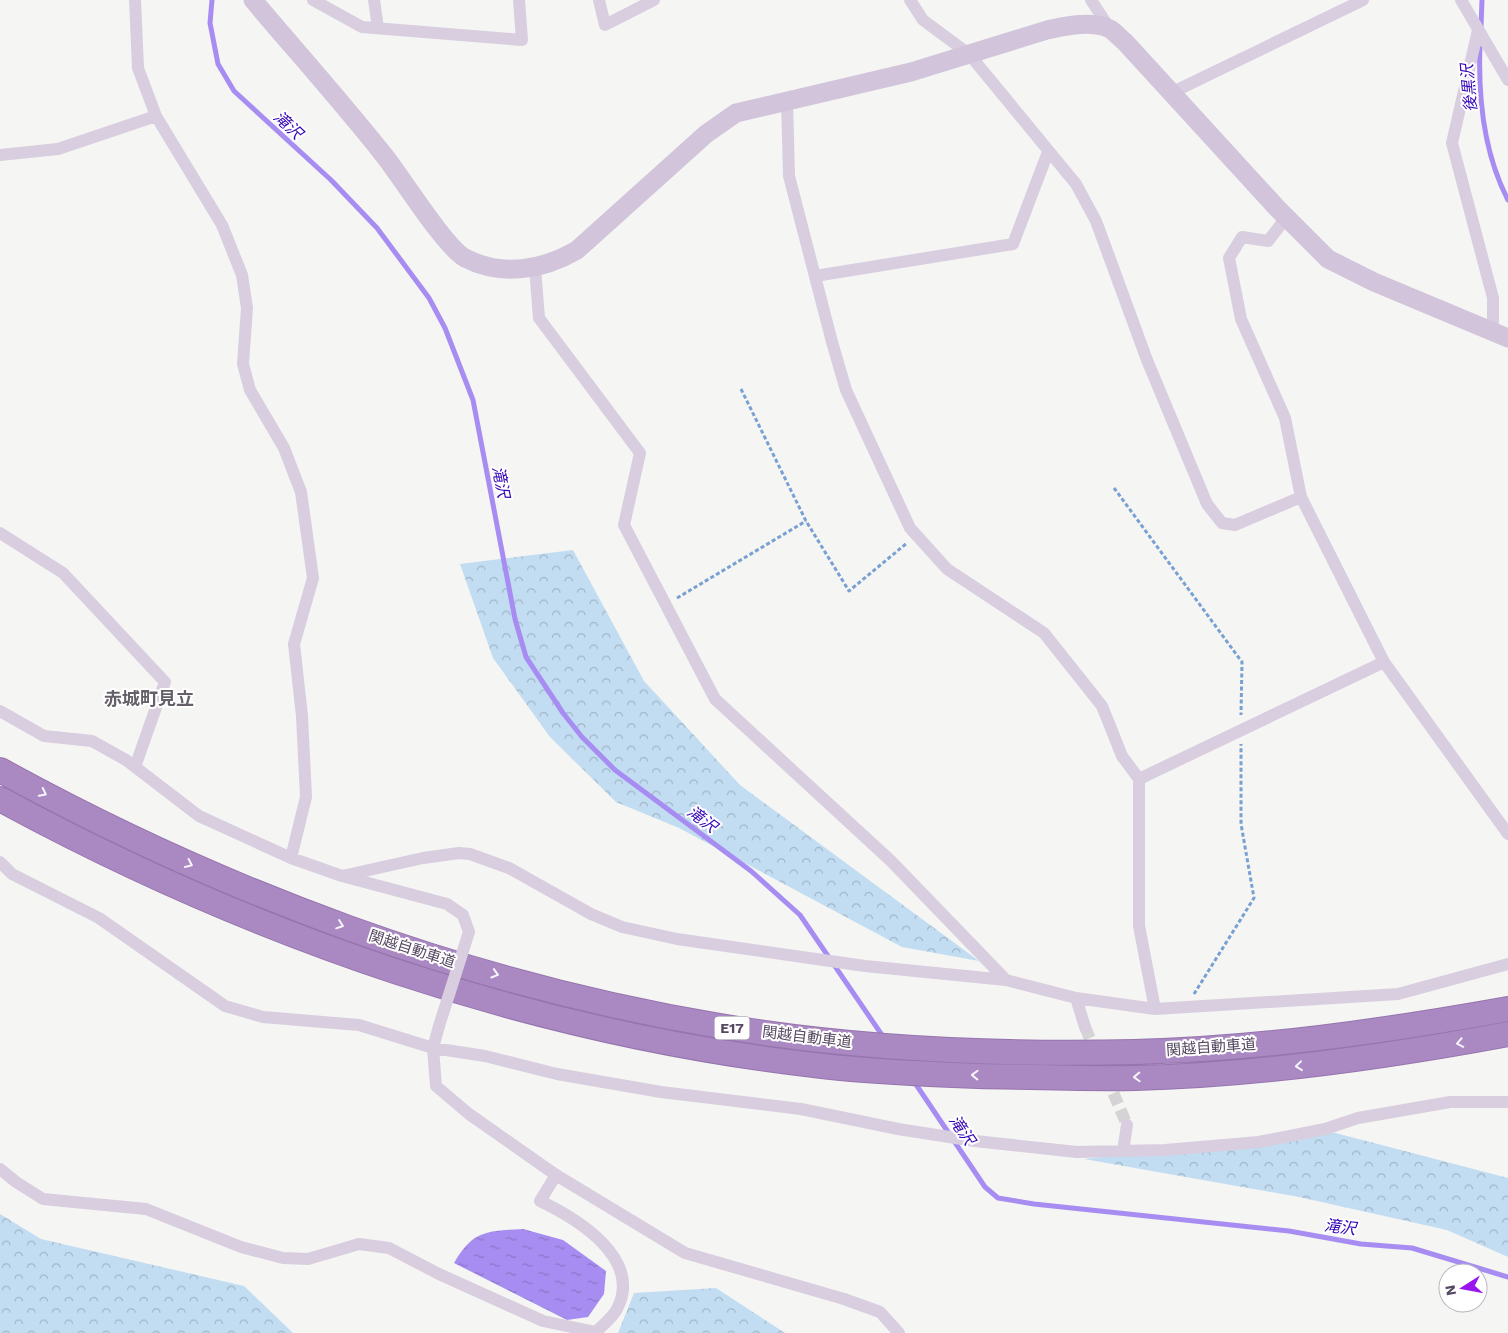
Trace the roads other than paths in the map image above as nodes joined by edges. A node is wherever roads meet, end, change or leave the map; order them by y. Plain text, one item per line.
1 (135, 0) edge
2 (253, 0) edge
3 (313, 0) edge
4 (374, 0) edge
5 (519, 0) edge
6 (599, 0) edge
7 (654, 0) edge
8 (910, 0) edge
9 (1091, 0) edge
10 (1363, 0) edge
11 (1461, 0) edge
12 (378, 28) junction
13 (1110, 29) junction
14 (1478, 30) junction
15 (969, 54) junction
16 (1508, 80) edge
17 (1173, 92) junction
18 (787, 100) junction
19 (156, 116) junction
20 (1048, 152) junction
21 (0, 155) edge
22 (1286, 218) junction
23 (535, 268) junction
24 (815, 276) junction
25 (1501, 335) edge
26 (1301, 497) junction
27 (0, 533) edge
28 (1384, 662) junction
29 (0, 711) edge
30 (135, 767) junction
31 (0, 770) edge
32 (1139, 779) junction
33 (0, 799) edge
34 (1508, 834) edge
35 (291, 858) junction
36 (0, 862) edge
37 (342, 876) junction
38 (1508, 964) edge
39 (1006, 980) junction
40 (1076, 998) junction
41 (1155, 1009) junction
42 (1508, 1009) edge
43 (1085, 1027) tunnel mouth
44 (1508, 1034) edge
45 (433, 1048) junction
46 (1508, 1102) edge
47 (1127, 1125) tunnel mouth
48 (1123, 1150) junction
49 (0, 1169) edge
50 (556, 1176) junction
51 (899, 1333) edge

1 - 19 street
2 - 23 street
3 - 12 street
4 - 12 street
5 - 12 street
6 - 7 street
8 - 15 street
9 - 13 street
10 - 17 street
11 - 14 street
13 - 15 street
13 - 17 street
14 - 16 street
14 - 25 street
15 - 18 street
15 - 20 street
17 - 22 street
18 - 23 street
18 - 24 street
19 - 21 street
19 - 35 street
20 - 24 street
20 - 26 street
22 - 25 street
22 - 26 street
23 - 39 street
24 - 32 street
26 - 28 street
27 - 30 street
28 - 32 street
28 - 34 street
29 - 30 street
30 - 35 street
31 -> 42 highway, 関越自動車道 / E17
32 - 41 street
44 -> 33 highway, 関越自動車道 / E17
35 - 37 street
36 - 45 street
37 - 39 street
37 - 45 street, bridge
38 - 41 street
39 - 40 street
40 - 41 street
40 - 43 street
45 - 48 street
45 - 50 street
46 - 48 street
47 - 48 street
49 - 50 street
50 - 51 street

